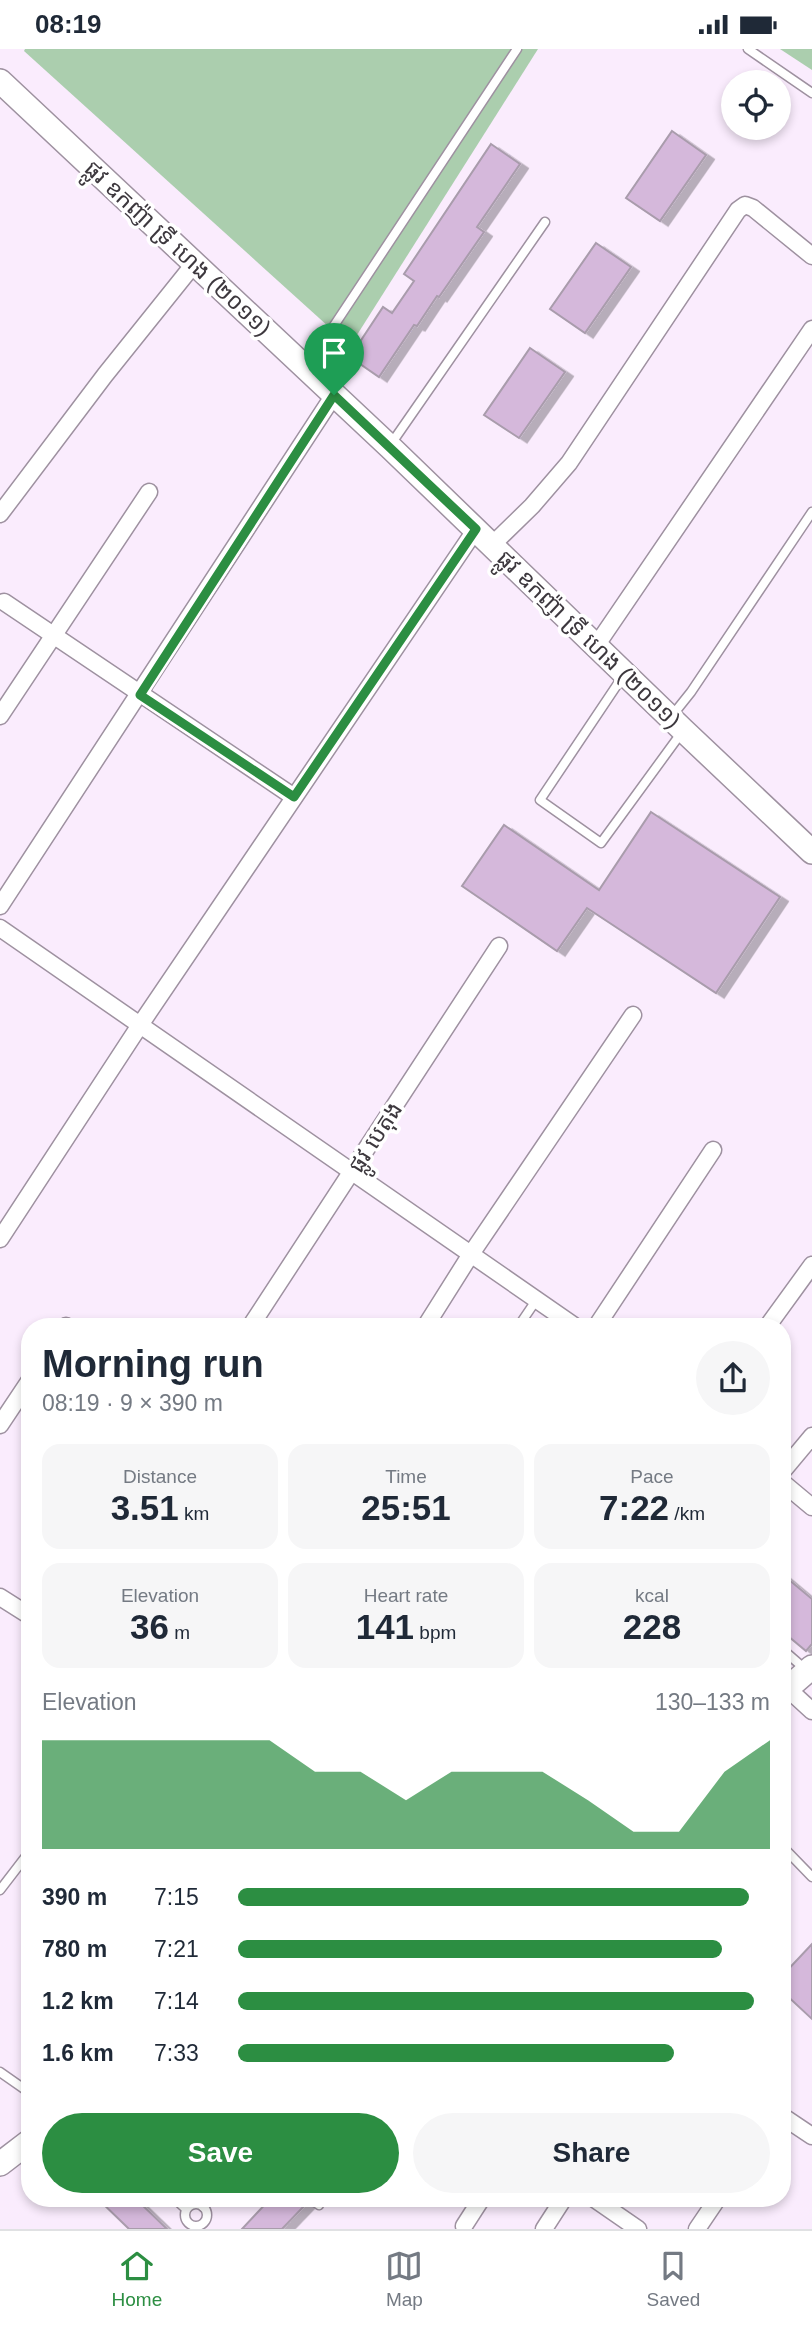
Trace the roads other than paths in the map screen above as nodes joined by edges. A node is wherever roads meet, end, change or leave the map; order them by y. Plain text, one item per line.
1 (517, 49) edge
2 (748, 49) edge
3 (0, 81) edge
4 (812, 93) edge
5 (545, 222) dead end
6 (812, 256) edge
7 (194, 264) junction
8 (812, 329) edge
9 (306, 369) junction
10 (334, 395) junction
11 (390, 447) junction
12 (149, 492) dead end
13 (812, 512) edge
14 (0, 514) edge
15 (476, 529) junction
16 (492, 545) junction
17 (4, 602) dead end
18 (52, 635) junction
19 (596, 646) junction
20 (625, 674) junction
21 (140, 695) junction
22 (0, 716) edge
23 (676, 724) junction
24 (294, 797) junction
25 (812, 852) edge
26 (0, 906) edge
27 (0, 928) edge
28 (499, 946) dead end
29 (633, 1015) dead end
30 (141, 1025) junction
31 (713, 1150) dead end
32 (353, 1171) junction
33 (0, 1239) edge
34 (471, 1254) junction
35 (812, 1265) edge
36 (537, 1300) junction
37 (256, 1318) edge
38 (431, 1318) edge
39 (524, 1318) edge
40 (563, 1318) edge
41 (602, 1318) edge
42 (774, 1318) edge
43 (21, 1394) edge
44 (0, 1425) edge
45 (812, 1436) edge
46 (791, 1461) edge
47 (791, 1490) edge
48 (812, 1507) edge
49 (0, 1597) edge
50 (21, 1610) edge
51 (791, 1655) edge
52 (810, 1669) edge
53 (791, 1686) edge
54 (791, 1695) edge
55 (812, 1711) edge
56 (791, 1855) edge
57 (21, 1863) edge
58 (812, 1877) edge
59 (0, 1890) edge
60 (0, 2072) edge
61 (21, 2087) edge
62 (791, 2122) edge
63 (812, 2136) edge
64 (21, 2148) edge
65 (0, 2164) edge
66 (189, 2207) edge
67 (203, 2207) edge
68 (476, 2207) edge
69 (558, 2207) edge
70 (606, 2207) edge
71 (712, 2207) edge
72 (186, 2209) joint
73 (207, 2226) edge
74 (464, 2226) dead end
75 (187, 2227) edge
76 (544, 2229) edge
77 (638, 2229) edge
78 (697, 2229) edge

1 - 9 lane
2 - 4 lane
3 - 7 main road, ផ្លូវ ឧកញ៉ា ទ្រី ហេង (២០១១)
5 - 11 lane
6 - 16 street
7 - 9 main road, ផ្លូវ ឧកញ៉ា ទ្រី ហេង (២០១១)
7 - 14 street
8 - 19 street
9 - 10 main road, ផ្លូវ ឧកញ៉ា ទ្រី ហេង (២០១១)
10 - 11 main road, ផ្លូវ ឧកញ៉ា ទ្រី ហេង (២០១១)
10 - 21 street
11 - 15 main road, ផ្លូវ ឧកញ៉ា ទ្រី ហេង (២០១១)
12 - 18 street
13 - 23 lane
15 - 16 main road, ផ្លូវ ឧកញ៉ា ទ្រី ហេង (២០១១)
15 - 24 street
16 - 19 main road, ផ្លូវ ឧកញ៉ា ទ្រី ហេង (២០១១)
17 - 18 street
18 - 21 street
18 - 22 street
19 - 20 main road, ផ្លូវ ឧកញ៉ា ទ្រី ហេង (២០១១)
20 - 23 main road, ផ្លូវ ឧកញ៉ា ទ្រី ហេង (២០១១)
20 - 23 lane
21 - 24 street
21 - 26 street
23 - 25 main road, ផ្លូវ ឧកញ៉ា ទ្រី ហេង (២០១១)
24 - 30 street
27 - 30 street
28 - 32 street, ផ្លូវ បេតុង
29 - 34 street
30 - 32 street
30 - 33 street
31 - 41 street
32 - 34 street
32 - 37 street, ផ្លូវ បេតុង
34 - 36 street
34 - 38 street
35 - 42 street
36 - 39 lane
36 - 40 street
43 - 44 street
45 - 46 street
47 - 48 street
49 - 50 street
51 - 52 lane
52 - 53 main road
54 - 55 street
56 - 58 lane
57 - 59 lane
60 - 61 lane
62 - 63 street
64 - 65 main road
66 - 72 lane
67 - 73 lane
68 - 74 street
69 - 76 street
70 - 77 street
71 - 78 street
72 - 75 lane
73 - 75 lane

